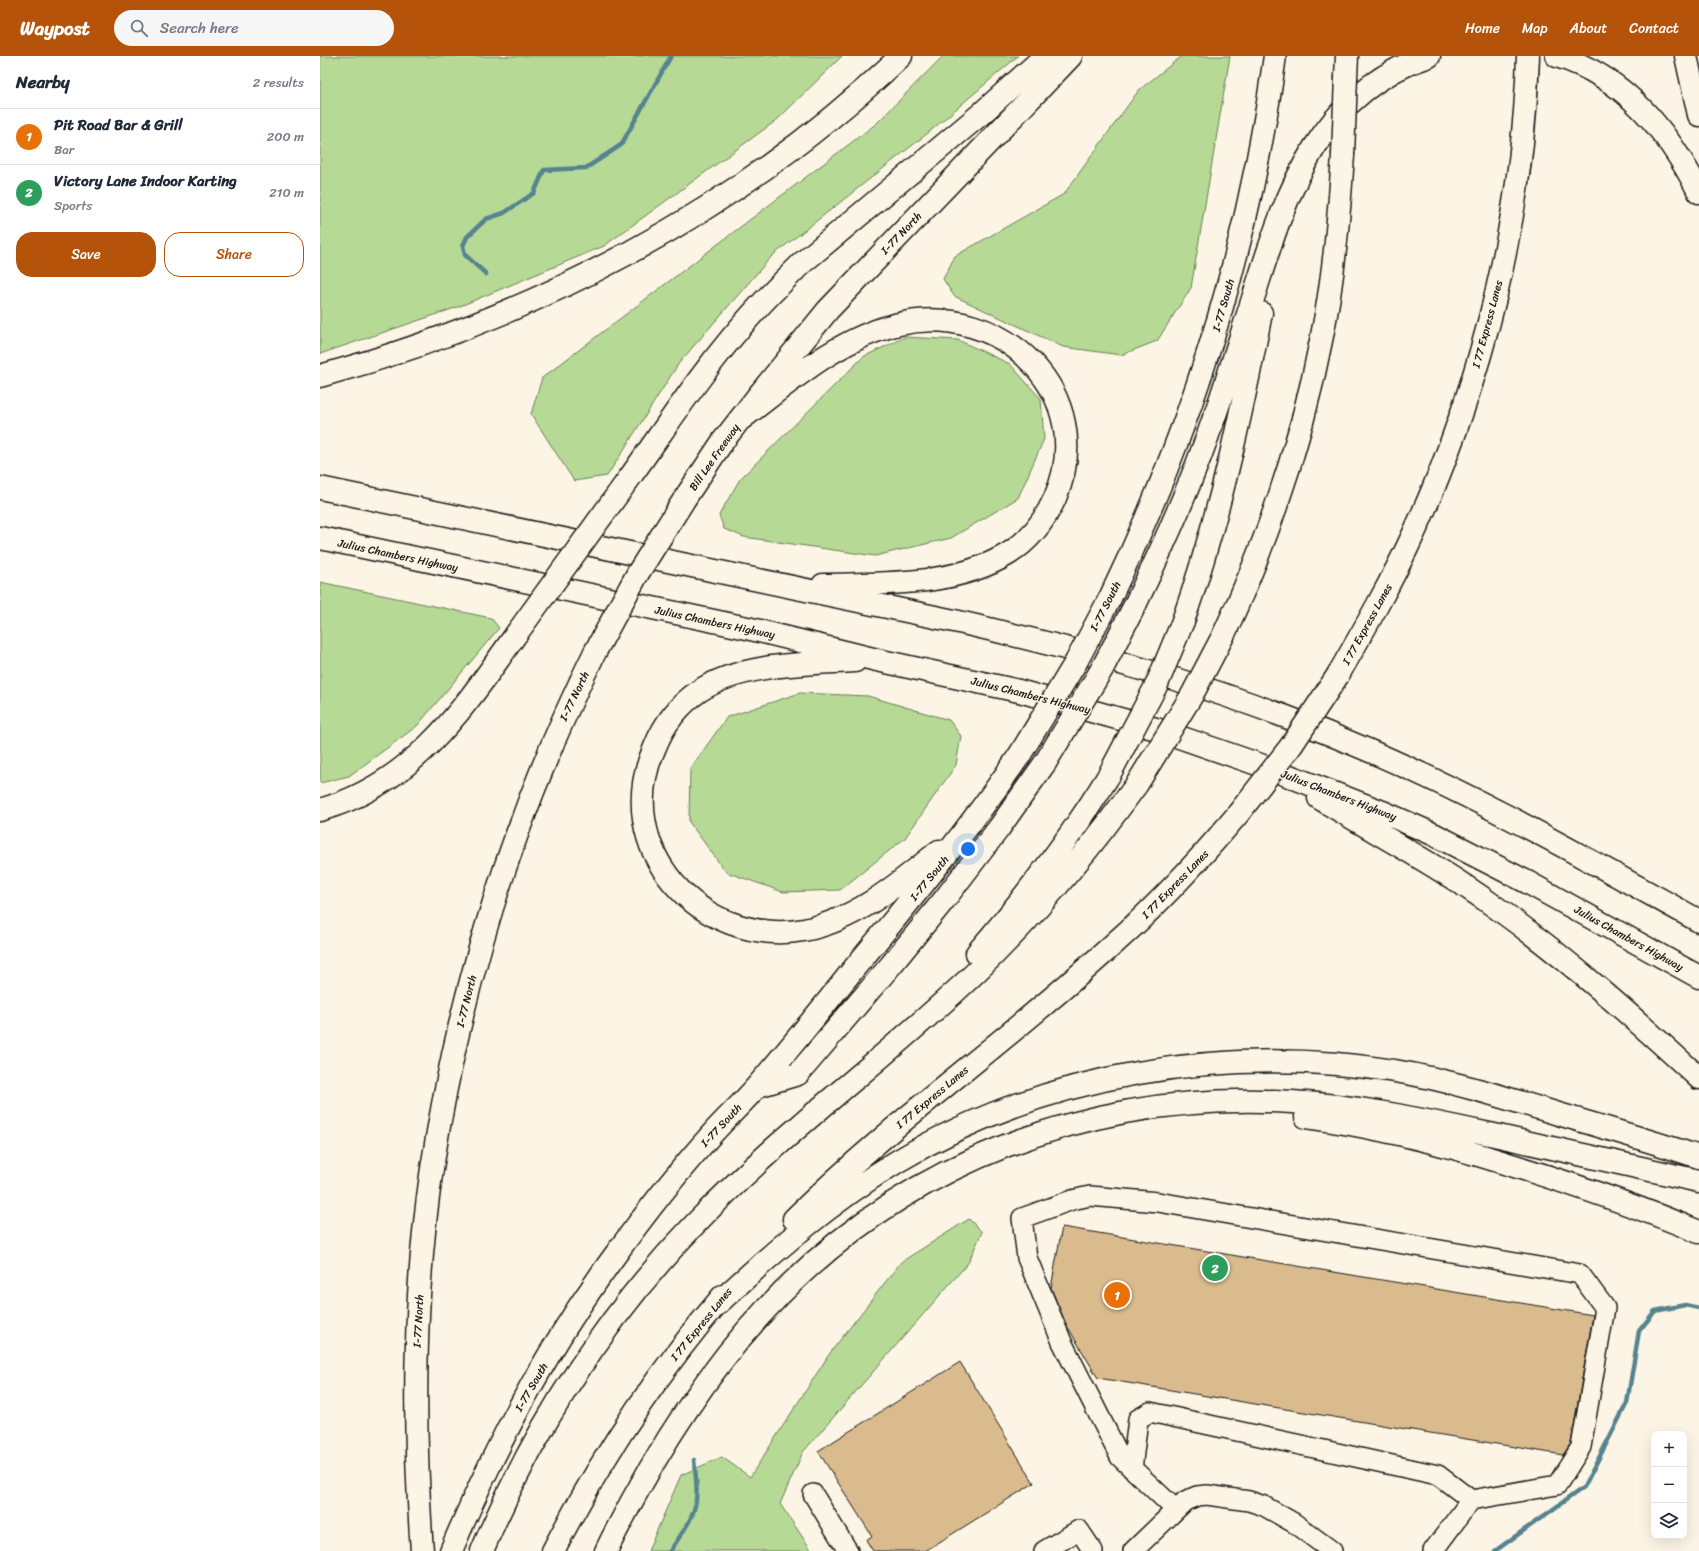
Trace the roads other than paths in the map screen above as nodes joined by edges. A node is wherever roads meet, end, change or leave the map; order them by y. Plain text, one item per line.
1 (901, 56) edge
2 (1045, 56) edge
3 (1072, 56) edge
4 (1275, 56) edge
5 (1429, 56) edge
6 (1528, 56) edge
7 (1557, 56) edge
8 (1686, 56) edge
9 (1346, 66) edge
10 (1699, 115) edge
11 (1699, 192) edge
12 (1279, 218) junction
13 (320, 376) edge
14 (741, 419) junction
15 (320, 488) edge
16 (687, 495) joint
17 (320, 538) edge
18 (790, 587) junction
19 (877, 660) junction
20 (1266, 767) junction
21 (320, 810) edge
22 (966, 831) junction
23 (1655, 897) junction
24 (1699, 911) edge
25 (1699, 921) edge
26 (1699, 977) edge
27 (909, 1033) junction
28 (1699, 1078) edge
29 (758, 1086) junction
30 (1191, 1102) junction
31 (1699, 1157) edge
32 (1699, 1180) edge
33 (1699, 1232) edge
34 (714, 1307) junction
35 (1132, 1469) junction
36 (813, 1494) dead end
37 (1471, 1500) junction
38 (1175, 1509) junction
39 (422, 1551) edge
40 (451, 1551) edge
41 (482, 1551) edge
42 (553, 1551) edge
43 (606, 1551) edge
44 (848, 1551) edge
45 (1044, 1551) edge
46 (1092, 1551) edge
47 (1133, 1551) edge
48 (1332, 1551) edge
49 (1433, 1551) edge

1 - 13 highway
2 - 21 highway, bridge
3 - 14 highway, I-77 North
4 - 22 highway, I-77 South, bridge
5 - 12 highway
6 - 34 highway, I 77 Express Lanes, bridge
7 - 11 highway
8 - 10 highway
9 - 27 highway, bridge
12 - 27 highway, bridge
12 - 29 highway, bridge
14 - 16 highway, Bill Lee Freeway
14 - 18 highway
15 - 18 highway
16 - 39 highway, I-77 North, bridge
17 - 19 highway, Julius Chambers Highway
18 - 23 highway
19 - 20 highway, Julius Chambers Highway
19 - 22 highway
20 - 26 highway, Julius Chambers Highway
20 - 28 highway
22 - 29 highway, I-77 South
23 - 24 highway
23 - 25 highway
27 - 41 highway
29 - 40 highway, I-77 South
30 - 32 highway
30 - 33 highway
30 - 43 highway
31 - 34 highway
34 - 42 highway, I 77 Express Lanes
35 - 37 street
35 - 37 street
35 - 38 street
36 - 44 street
37 - 49 street
38 - 47 street
38 - 48 street
45 - 46 street

